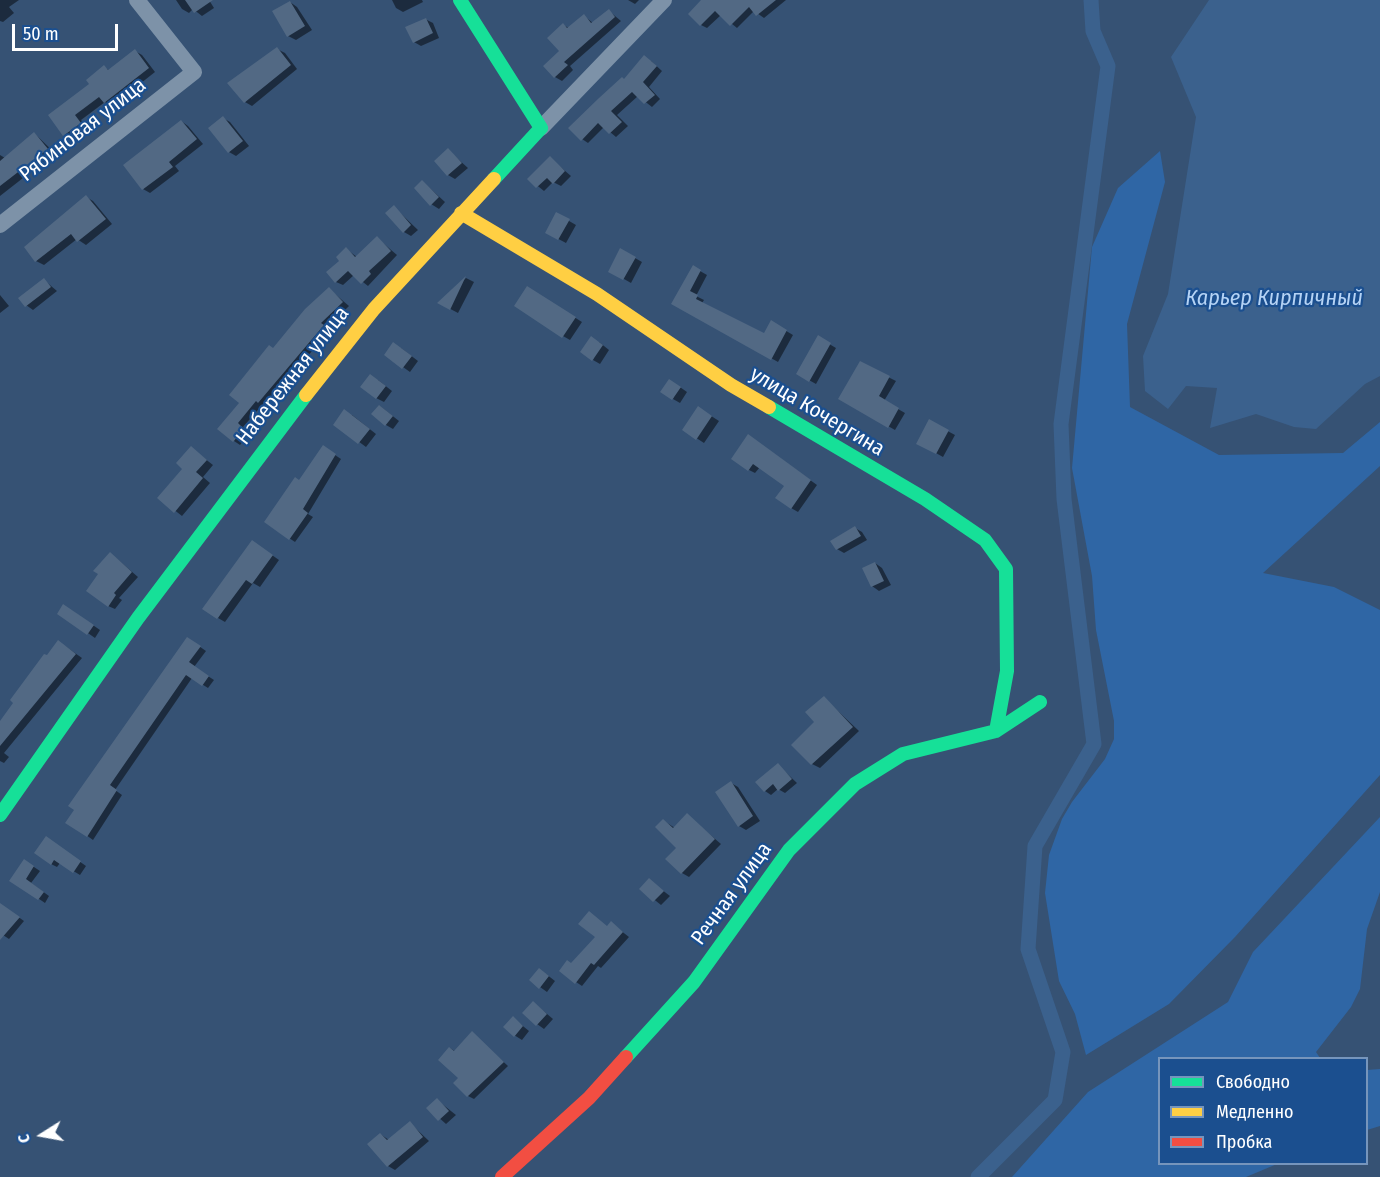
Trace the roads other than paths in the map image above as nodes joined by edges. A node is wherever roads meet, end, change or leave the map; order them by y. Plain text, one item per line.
1 (137, 0) edge
2 (460, 0) edge
3 (664, 0) edge
4 (541, 128) junction
5 (460, 213) junction
6 (0, 225) edge
7 (1040, 702) dead end
8 (996, 730) junction
9 (0, 815) edge
10 (502, 1177) edge

1 - 6 street, Рябиновая улица
2 - 4 street
3 - 4 street, Набережная улица
4 - 5 street, Набережная улица
5 - 8 street, улица Кочергина
5 - 9 street, Набережная улица
7 - 8 street, Речная улица
8 - 10 street, Речная улица

